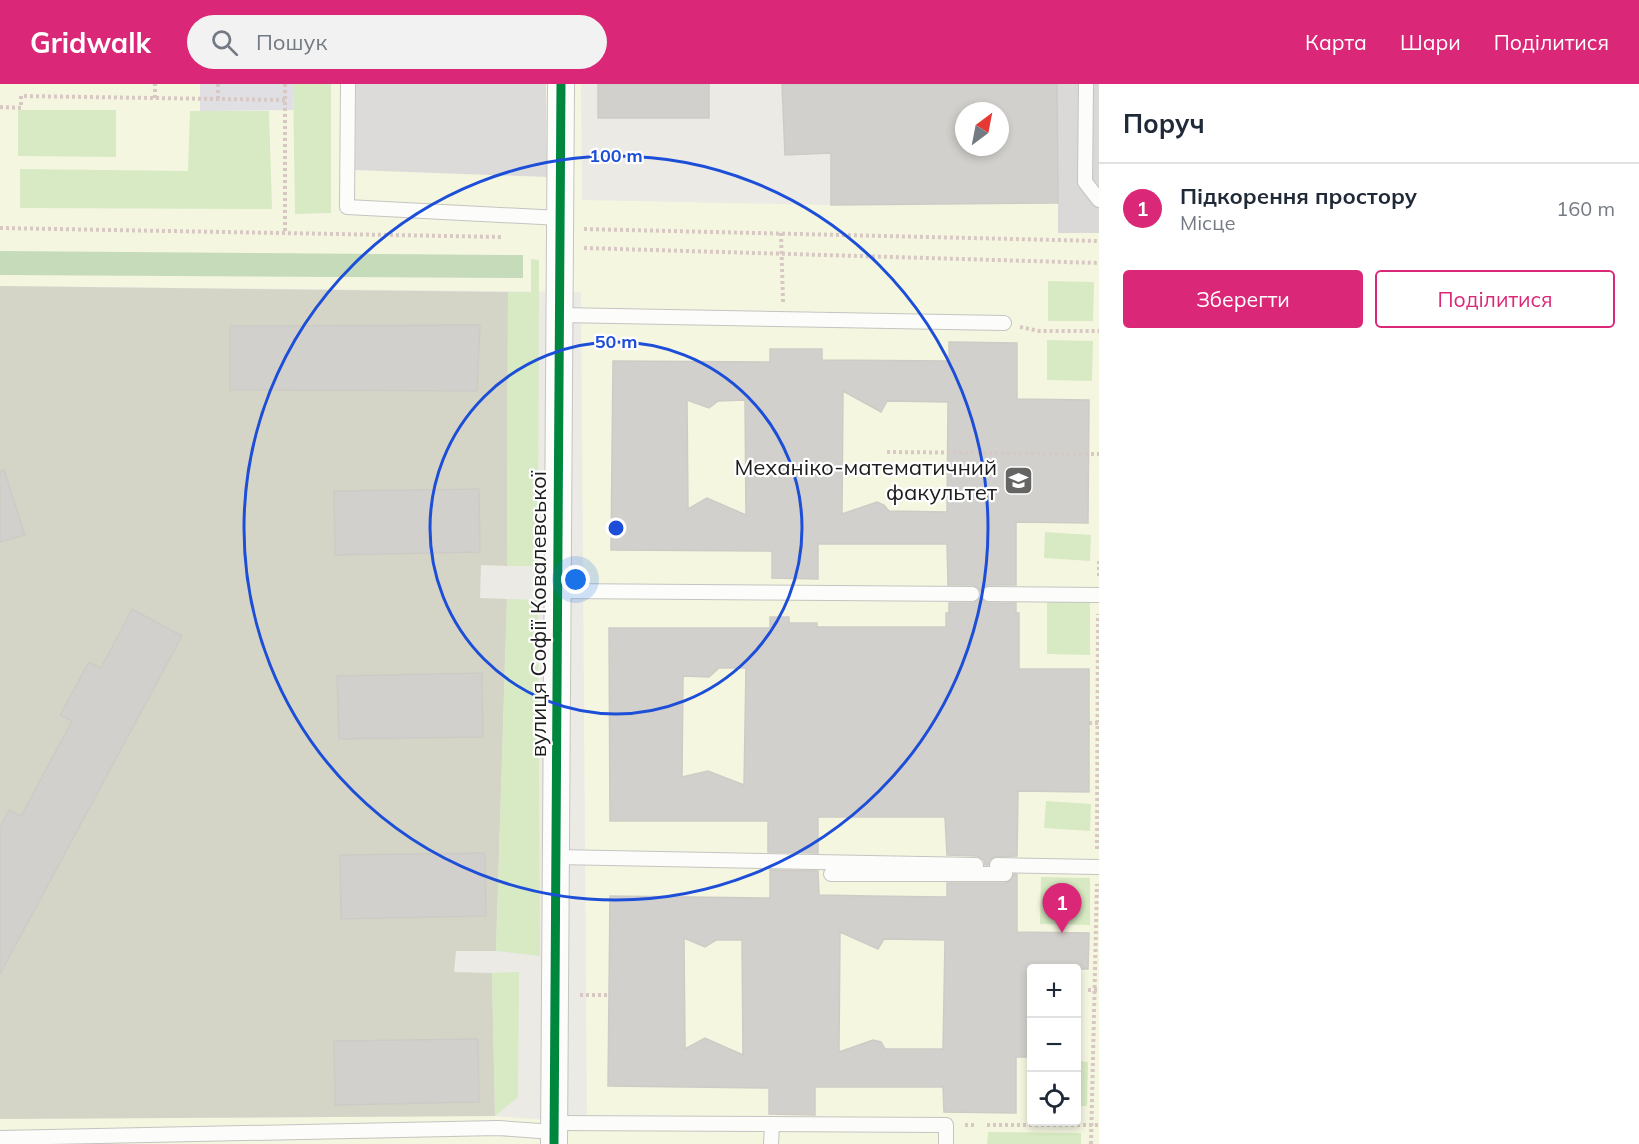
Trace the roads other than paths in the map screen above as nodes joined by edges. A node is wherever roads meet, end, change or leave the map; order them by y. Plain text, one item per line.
1 (348, 84) edge
2 (561, 84) edge
3 (1086, 84) edge
4 (1099, 200) edge
5 (571, 223) junction
6 (560, 315) junction
7 (1004, 323) road end
8 (558, 591) junction
9 (972, 594) dead end
10 (989, 594) dead end
11 (1098, 595) edge
12 (556, 857) junction
13 (1005, 866) junction
14 (1097, 867) dead end
15 (831, 874) dead end
16 (771, 1124) junction
17 (554, 1133) edge
18 (0, 1138) edge
19 (771, 1144) edge
20 (946, 1144) edge

1 - 5 lane
2 - 5 street, вулиця Софії Ковалевської
3 - 4 lane
5 - 6 street, вулиця Софії Ковалевської
6 - 7 lane
6 - 8 street, вулиця Софії Ковалевської
8 - 9 lane
8 - 12 street, вулиця Софії Ковалевської
10 - 11 lane
12 - 13 lane
12 - 17 street, вулиця Софії Ковалевської
13 - 14 lane
13 - 15 lane
16 - 17 lane
16 - 19 lane
16 - 20 lane
17 - 18 lane

